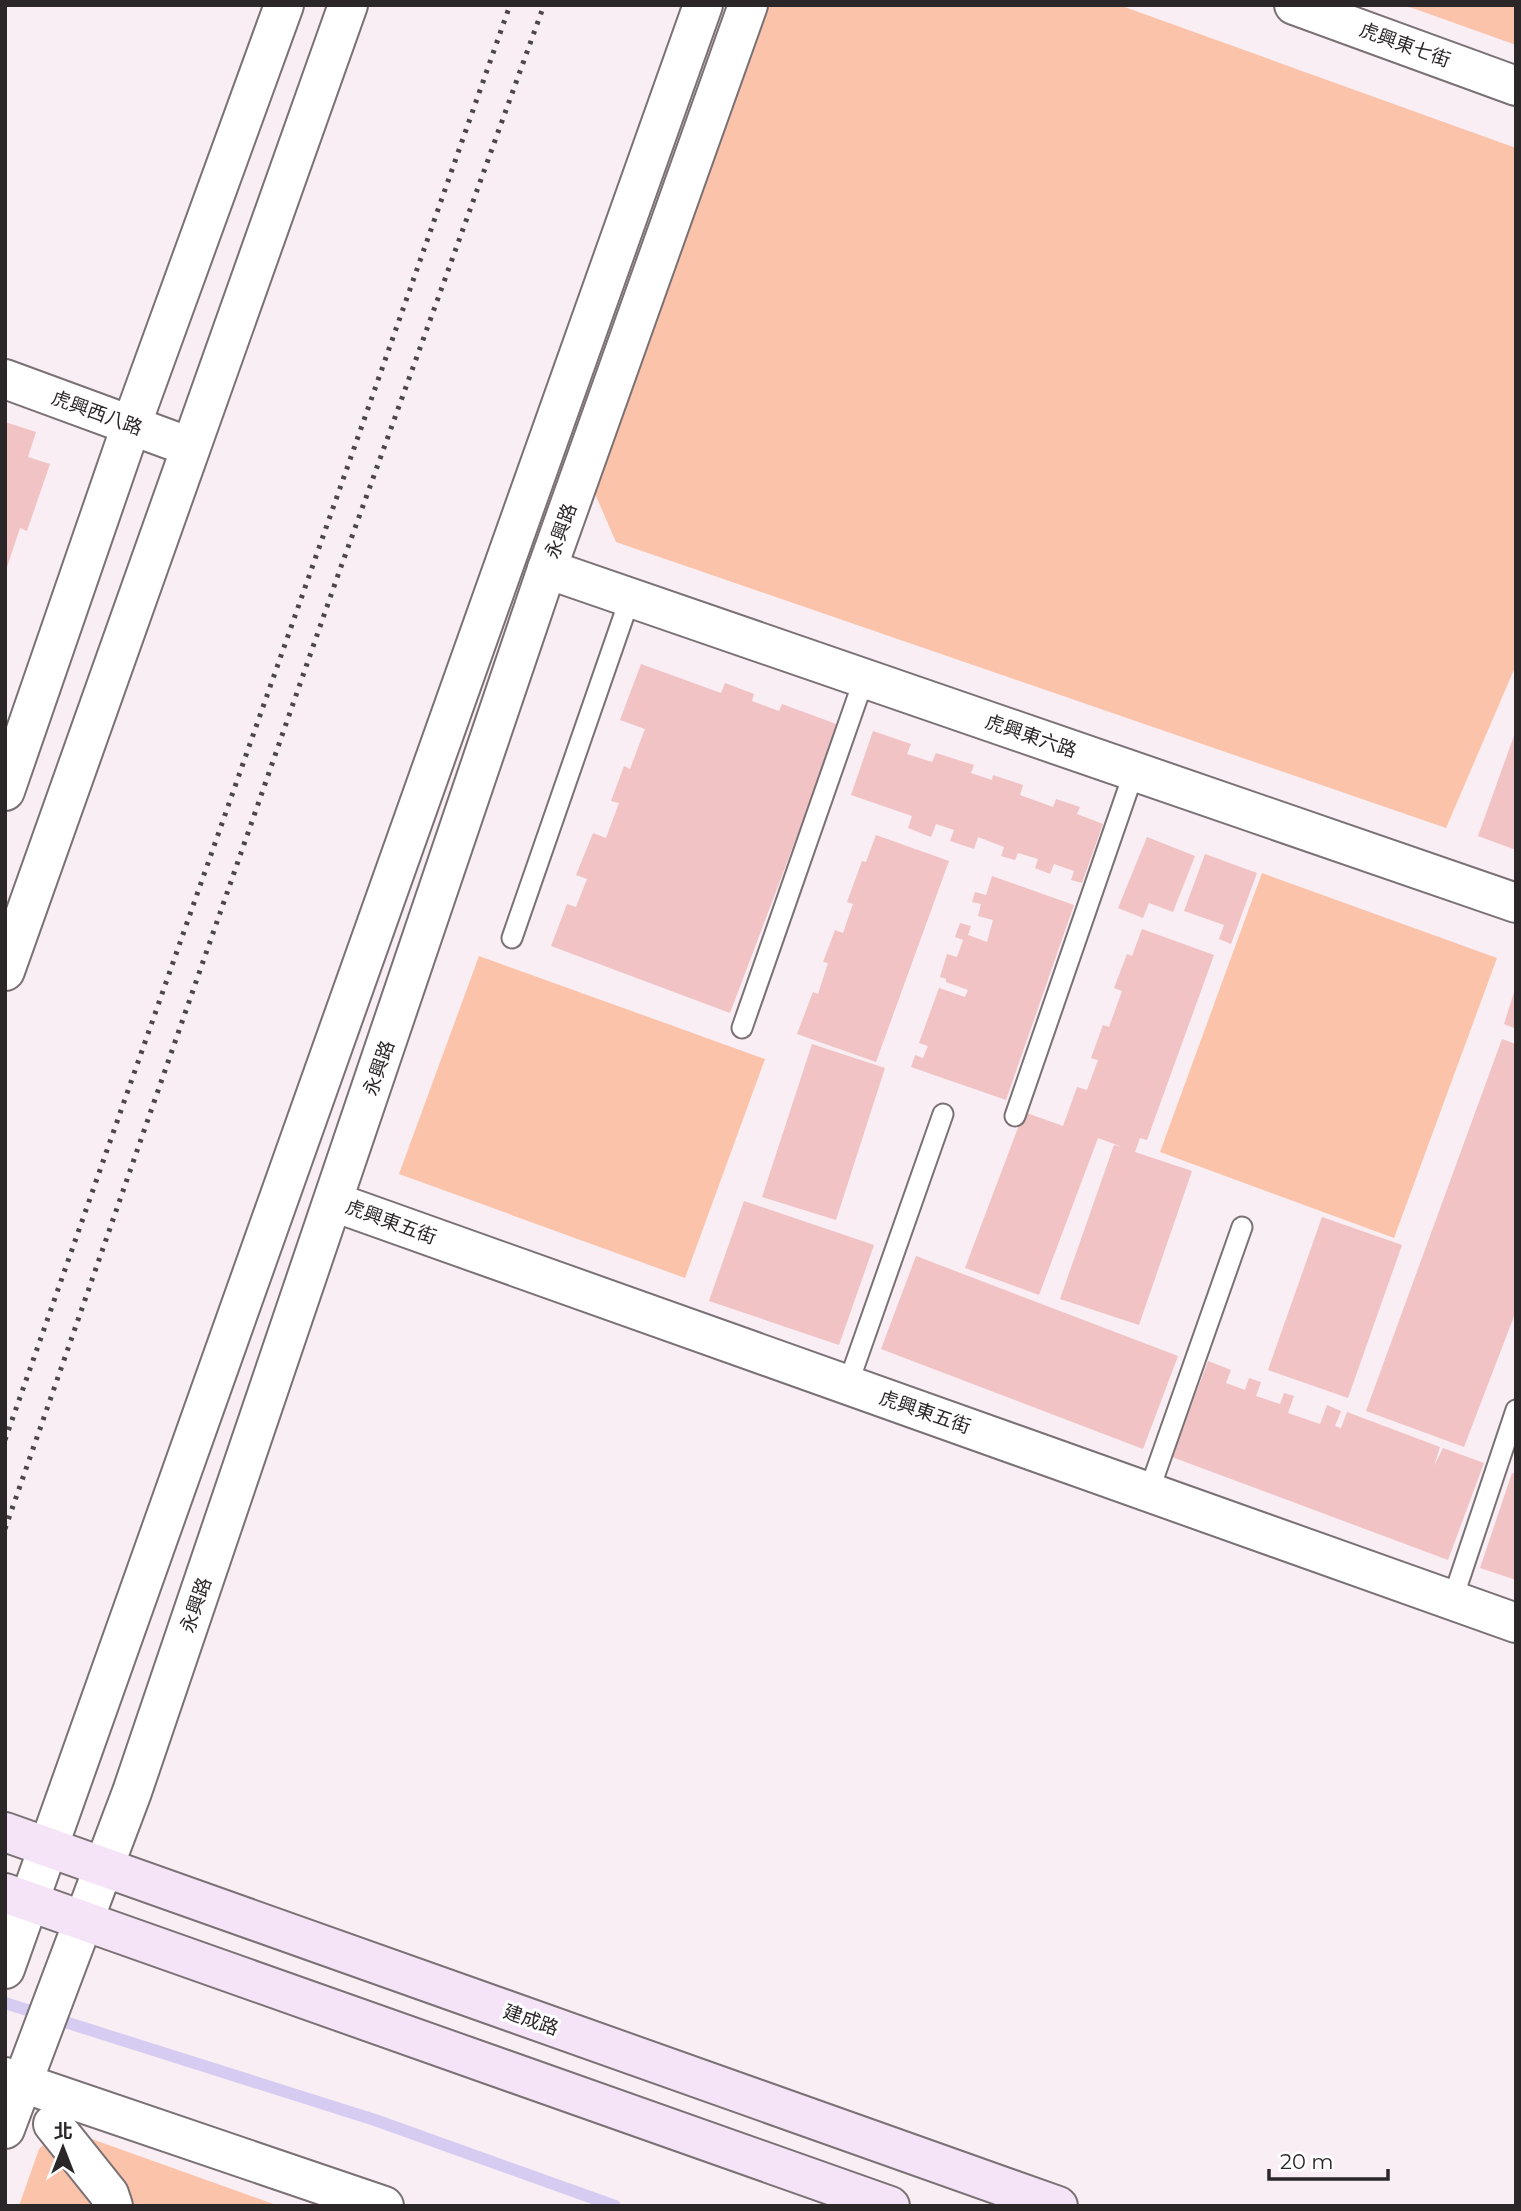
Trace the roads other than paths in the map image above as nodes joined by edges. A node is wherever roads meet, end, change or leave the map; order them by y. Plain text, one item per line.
1 (284, 5) edge
2 (348, 5) edge
3 (703, 5) edge
4 (748, 5) edge
5 (1294, 5) edge
6 (1516, 86) edge
7 (5, 379) edge
8 (131, 426) junction
9 (190, 447) junction
10 (547, 569) junction
11 (630, 598) junction
12 (864, 679) junction
13 (1134, 772) junction
14 (5, 791) edge
15 (1516, 903) edge
16 (512, 939) dead end
17 (5, 971) edge
18 (742, 1028) dead end
19 (943, 1114) dead end
20 (1015, 1116) dead end
21 (334, 1202) junction
22 (1242, 1227) dead end
23 (848, 1384) junction
24 (1516, 1410) edge
25 (1149, 1491) junction
26 (1452, 1601) junction
27 (1516, 1623) edge
28 (5, 1832) edge
29 (47, 1846) junction
30 (104, 1868) junction
31 (19, 1906) edge
32 (79, 1930) junction
33 (5, 1969) edge
34 (19, 2073) edge
35 (53, 2124) dead end
36 (5, 2129) edge
37 (113, 2206) edge
38 (384, 2206) edge
39 (890, 2206) edge
40 (1058, 2206) edge

1 - 8 street
2 - 9 street
3 - 29 street
4 - 10 street, 永興路
5 - 6 street, 虎興東七街
7 - 8 street, 虎興西八路
8 - 9 street, 虎興西八路
8 - 14 street
9 - 17 street
10 - 11 street, 虎興東六路
10 - 21 street, 永興路
11 - 12 street, 虎興東六路
11 - 16 lane
12 - 13 street, 虎興東六路
12 - 18 lane
13 - 15 street, 虎興東六路
13 - 20 lane
19 - 23 lane
21 - 23 street, 虎興東五街
21 - 30 street, 永興路
22 - 25 lane
23 - 25 street, 虎興東五街
24 - 26 lane
25 - 26 street, 虎興東五街
26 - 27 street, 虎興東五街
28 - 29 street, 建成路
29 - 30 street, 建成路
29 - 31 street
30 - 32 street, 永興路
30 - 40 street, 建成路
31 - 32 street
31 - 33 street
32 - 34 street, 永興路
32 - 39 street
34 - 36 street, 永興路
34 - 38 street
35 - 37 street

